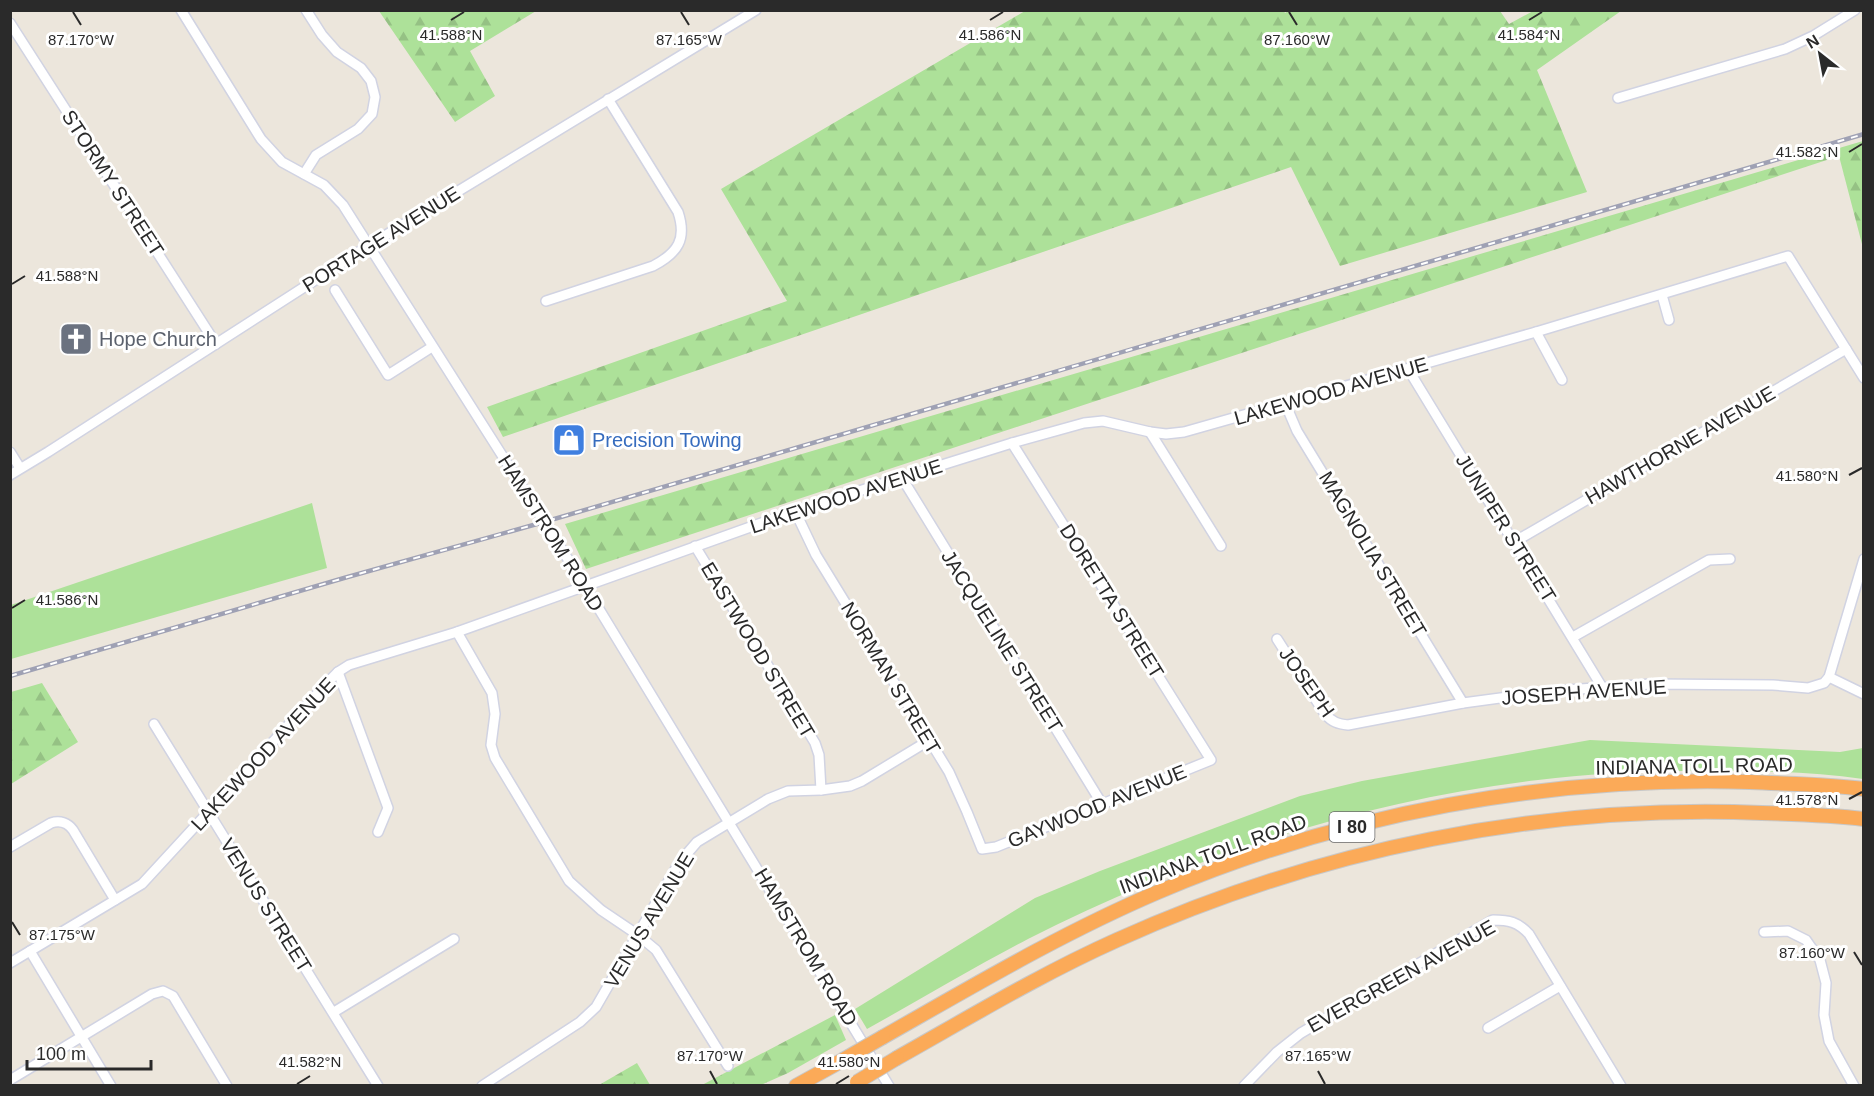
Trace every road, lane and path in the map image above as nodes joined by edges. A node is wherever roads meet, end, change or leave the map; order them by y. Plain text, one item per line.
1 (181, 10) edge
2 (306, 10) edge
3 (756, 10) edge
4 (1855, 10) edge
5 (10, 23) edge
6 (1618, 98) dead end
7 (608, 99) junction
8 (304, 174) junction
9 (368, 246) junction
10 (335, 290) dead end
11 (1662, 295) junction
12 (546, 301) dead end
13 (1669, 320) dead end
14 (1536, 332) junction
15 (216, 344) junction
16 (432, 347) junction
17 (1846, 349) junction
18 (1408, 369) junction
19 (1863, 378) edge
20 (1562, 380) dead end
21 (1285, 404) junction
22 (1150, 432) junction
23 (1012, 443) junction
24 (10, 452) edge
25 (20, 468) junction
26 (10, 475) edge
27 (902, 478) junction
28 (795, 511) junction
29 (1514, 542) junction
30 (695, 546) junction
31 (1221, 546) dead end
32 (1730, 559) dead end
33 (1863, 560) edge
34 (585, 586) junction
35 (457, 632) junction
36 (1573, 637) junction
37 (1277, 639) dead end
38 (338, 672) junction
39 (1829, 677) junction
40 (1602, 687) junction
41 (1863, 694) edge
42 (1463, 703) junction
43 (154, 724) dead end
44 (1338, 724) joint
45 (928, 741) junction
46 (1211, 760) joint
47 (1863, 789) edge
48 (821, 790) junction
49 (1102, 804) junction
50 (208, 814) junction
51 (1863, 819) edge
52 (730, 822) junction
53 (378, 832) dead end
54 (10, 847) edge
55 (981, 849) joint
56 (115, 900) junction
57 (1764, 932) dead end
58 (638, 935) junction
59 (454, 939) dead end
60 (30, 951) junction
61 (10, 963) edge
62 (1560, 986) junction
63 (334, 1012) junction
64 (1488, 1028) dead end
65 (81, 1035) junction
66 (728, 1066) dead end
67 (10, 1080) edge
68 (853, 1084) edge
69 (111, 1086) edge
70 (227, 1086) edge
71 (378, 1086) edge
72 (482, 1086) edge
73 (796, 1086) edge
74 (889, 1086) edge
75 (1244, 1086) edge
76 (1621, 1086) edge
77 (1854, 1086) edge

1 - 8 street, HAMSTROM ROAD
2 - 8 street
3 - 7 street, PORTAGE AVENUE
4 - 6 street
5 - 15 street, STORMY STREET
7 - 9 street, PORTAGE AVENUE
7 - 12 street
8 - 9 street, HAMSTROM ROAD
9 - 15 street, PORTAGE AVENUE
9 - 16 street, HAMSTROM ROAD
10 - 16 street
11 - 13 street
11 - 14 street, LAKEWOOD AVENUE
11 - 17 street, LAKEWOOD AVENUE
14 - 18 street, LAKEWOOD AVENUE
14 - 20 street
15 - 25 street, PORTAGE AVENUE
16 - 34 street, HAMSTROM ROAD
17 - 19 street
17 - 29 street, HAWTHORNE AVENUE
18 - 21 street, LAKEWOOD AVENUE
18 - 29 street, JUNIPER STREET
21 - 22 street, LAKEWOOD AVENUE
21 - 42 street, MAGNOLIA STREET
22 - 23 street, LAKEWOOD AVENUE
22 - 31 street
23 - 27 street, LAKEWOOD AVENUE
23 - 46 street, DORETTA STREET
24 - 25 street
25 - 26 street, PORTAGE AVENUE
27 - 28 street, LAKEWOOD AVENUE
27 - 49 street, JACQUELINE STREET
28 - 30 street, LAKEWOOD AVENUE
28 - 45 street, NORMAN STREET
29 - 36 street, JUNIPER STREET
30 - 34 street, LAKEWOOD AVENUE
30 - 48 street, EASTWOOD STREET
32 - 36 street
33 - 39 street
34 - 35 street, LAKEWOOD AVENUE
34 - 52 street, HAMSTROM ROAD
35 - 38 street, LAKEWOOD AVENUE
35 - 58 street
36 - 40 street, JUNIPER STREET
37 - 44 street, JOSEPH
38 - 50 street, LAKEWOOD AVENUE
38 - 53 street
39 - 40 street, JOSEPH AVENUE
39 - 41 street
40 - 42 street, JOSEPH AVENUE
42 - 44 street, JOSEPH AVENUE
43 - 50 street, VENUS STREET
45 - 48 street, VENUS AVENUE
45 - 55 street, NORMAN STREET
46 - 49 street, GAYWOOD AVENUE
47 - 73 highway, INDIANA TOLL ROAD / I 80, bridge
48 - 52 street, VENUS AVENUE
49 - 55 street, GAYWOOD AVENUE
50 - 56 street, LAKEWOOD AVENUE
50 - 63 street, VENUS STREET
51 - 68 highway, I 80, bridge
52 - 58 street, VENUS AVENUE
52 - 74 street, HAMSTROM ROAD
54 - 56 street
56 - 60 street, LAKEWOOD AVENUE
57 - 77 street
58 - 66 street
58 - 72 street, VENUS AVENUE
59 - 63 street
60 - 61 street, LAKEWOOD AVENUE
60 - 65 street
62 - 64 street
62 - 75 street, EVERGREEN AVENUE
62 - 76 street
63 - 71 street, VENUS STREET
65 - 67 street
65 - 69 street
65 - 70 street

